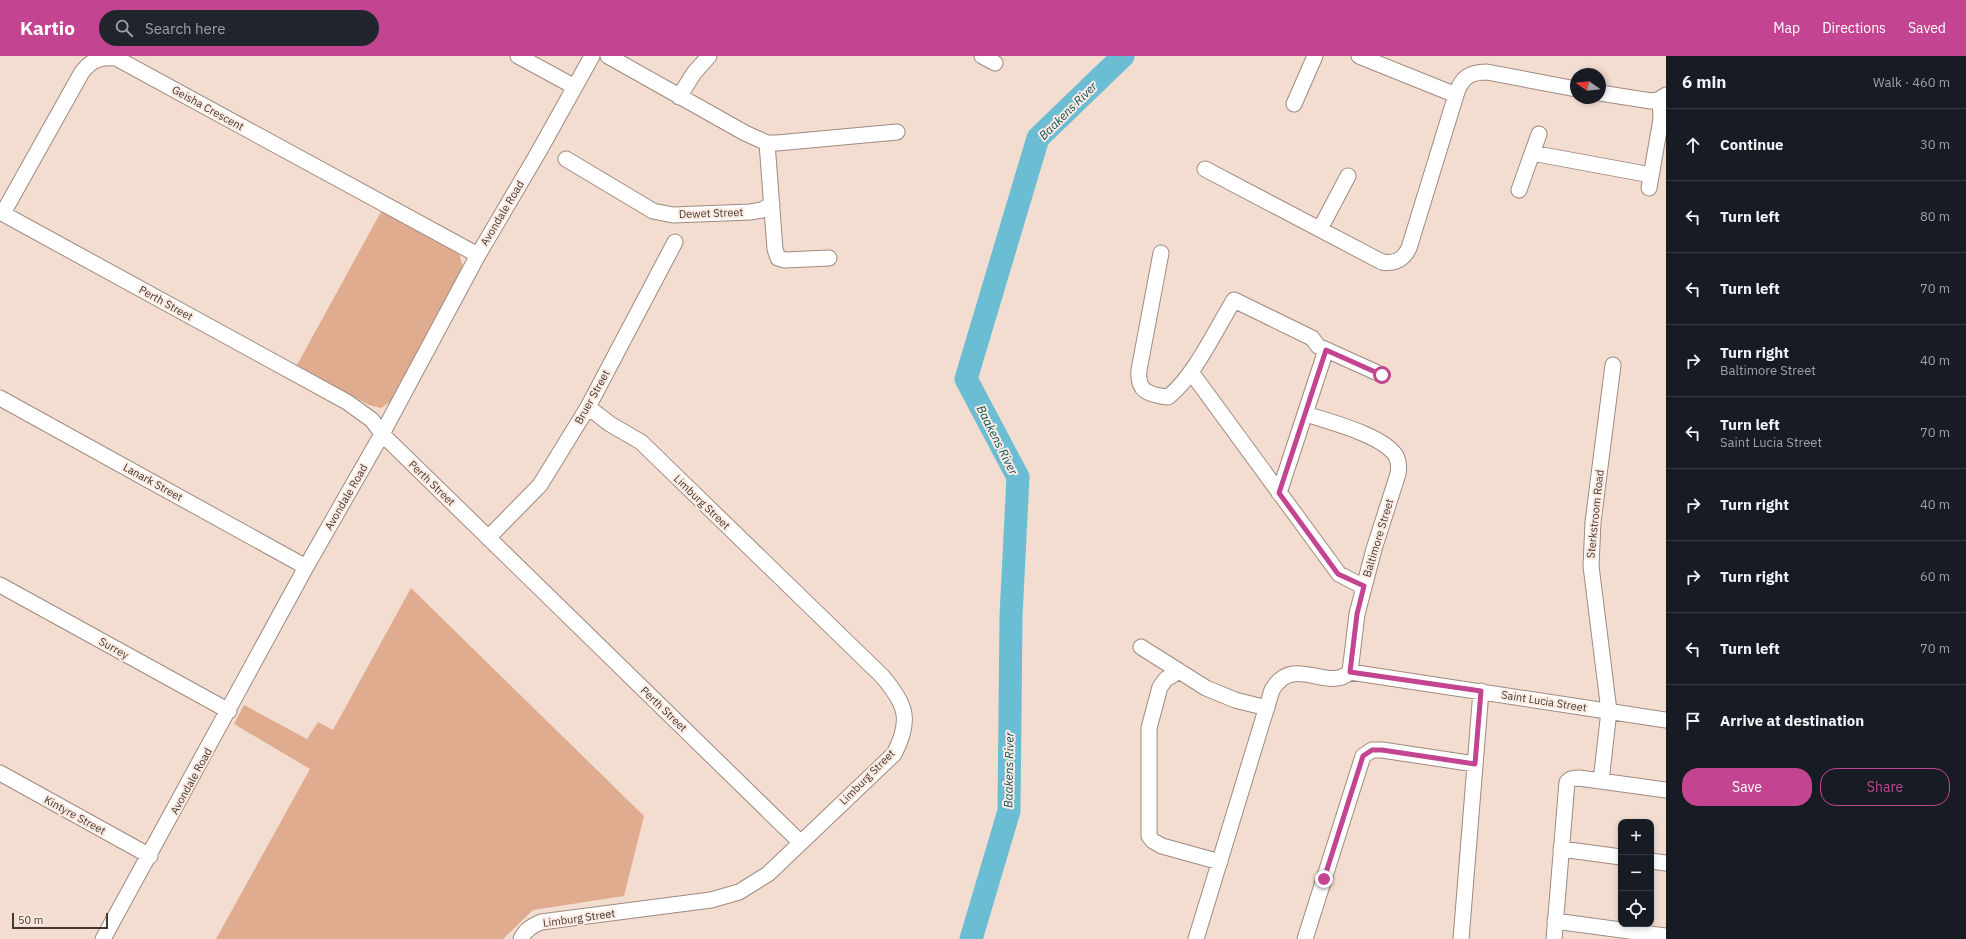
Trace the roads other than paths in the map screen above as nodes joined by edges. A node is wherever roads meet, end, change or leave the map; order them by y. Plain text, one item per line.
1 (518, 56) edge
2 (592, 56) edge
3 (608, 56) edge
4 (709, 56) edge
5 (1315, 56) edge
6 (1359, 56) edge
7 (575, 87) junction
8 (1570, 88) edge
9 (1606, 94) edge
10 (1456, 95) junction
11 (679, 97) junction
12 (1663, 97) edge
13 (1294, 104) dead end
14 (897, 132) dead end
15 (1539, 134) dead end
16 (767, 143) junction
17 (1532, 153) junction
18 (566, 159) dead end
19 (1205, 168) dead end
20 (1348, 176) dead end
21 (1519, 190) dead end
22 (772, 204) junction
23 (1, 212) edge
24 (1320, 229) junction
25 (675, 242) dead end
26 (1161, 253) dead end
27 (478, 255) junction
28 (829, 258) dead end
29 (1326, 350) junction
30 (1613, 365) dead end
31 (1191, 372) junction
32 (1382, 375) dead end
33 (0, 398) edge
34 (588, 408) junction
35 (1306, 414) junction
36 (382, 434) junction
37 (1279, 493) junction
38 (488, 538) junction
39 (306, 567) junction
40 (0, 584) edge
41 (1364, 586) junction
42 (1141, 647) dead end
43 (1179, 671) junction
44 (1350, 672) junction
45 (1481, 691) junction
46 (1267, 708) junction
47 (229, 711) junction
48 (1608, 711) junction
49 (1666, 720) edge
50 (1475, 764) junction
51 (0, 773) edge
52 (1601, 781) junction
53 (1666, 790) edge
54 (800, 842) junction
55 (1561, 849) junction
56 (150, 856) junction
57 (1618, 857) edge
58 (1654, 861) edge
59 (1220, 862) junction
60 (1666, 863) edge
61 (1555, 921) junction
62 (1666, 936) edge
63 (103, 939) edge
64 (521, 939) edge
65 (1196, 939) edge
66 (1305, 939) edge
67 (1462, 939) edge
68 (1554, 939) edge

1 - 7 street
2 - 7 street, Avondale Road
3 - 11 street
4 - 11 street
5 - 13 street
6 - 10 street
7 - 27 street, Avondale Road
8 - 10 street
9 - 12 street
10 - 24 street
11 - 16 street
12 - 17 street
14 - 16 street
15 - 17 street
16 - 22 street
17 - 21 street
18 - 22 street, Dewet Street
19 - 24 street
20 - 24 street
22 - 28 street
23 - 27 street, Geisha Crescent
23 - 36 street, Perth Street
25 - 34 street, Bruer Street
26 - 31 street
27 - 36 street, Avondale Road
29 - 31 street
29 - 32 street
29 - 35 street
30 - 48 street, Sterkstroom Road
31 - 37 street
33 - 39 street, Lanark Street
34 - 38 street, Bruer Street
34 - 54 street, Limburg Street
35 - 37 street
35 - 41 street, Baltimore Street
36 - 38 street, Perth Street
36 - 39 street, Avondale Road
37 - 41 street
38 - 54 street, Perth Street
39 - 47 street, Avondale Road
40 - 47 street, Surrey
41 - 44 street, Baltimore Street
42 - 43 street
43 - 46 street
43 - 59 street
44 - 45 street, Saint Lucia Street
44 - 46 street
45 - 48 street, Saint Lucia Street
45 - 50 street
46 - 59 street
47 - 56 street, Avondale Road
48 - 49 street, Saint Lucia Street
48 - 52 street, Sterkstroom Road
50 - 66 street
50 - 67 street
51 - 56 street, Kintyre Street
52 - 53 street
52 - 55 street
54 - 64 street, Limburg Street
55 - 57 street
55 - 61 street
56 - 63 street, Avondale Road
58 - 60 street
59 - 65 street
61 - 62 street
61 - 68 street

